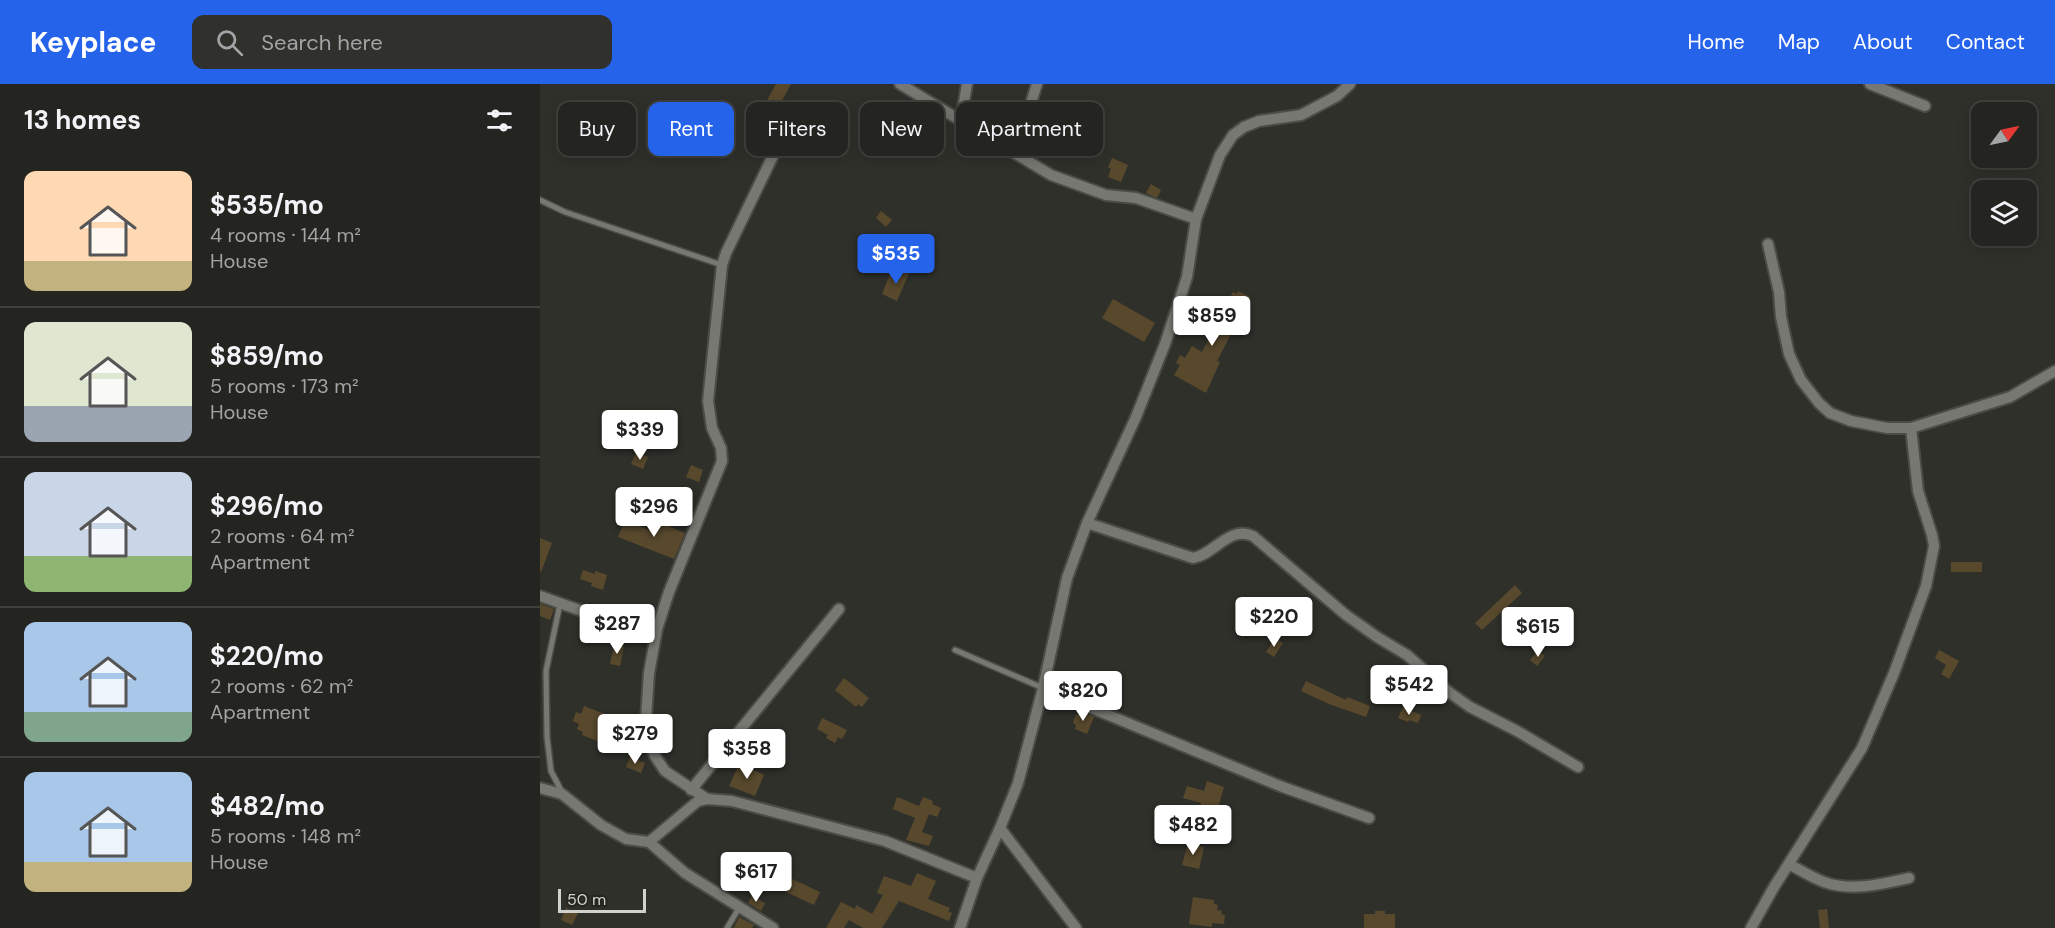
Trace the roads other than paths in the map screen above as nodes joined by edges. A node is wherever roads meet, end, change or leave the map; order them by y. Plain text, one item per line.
1 (900, 84) edge
2 (967, 84) edge
3 (1037, 84) edge
4 (1350, 84) edge
5 (1870, 84) edge
6 (964, 102) edge
7 (1031, 102) edge
8 (1925, 106) dead end
9 (956, 117) edge
10 (773, 156) edge
11 (1020, 156) edge
12 (540, 200) edge
13 (1196, 219) junction
14 (1768, 244) dead end
15 (722, 265) junction
16 (2055, 371) edge
17 (1911, 428) junction
18 (1087, 523) junction
19 (540, 596) edge
20 (560, 604) junction
21 (840, 609) dead end
22 (657, 629) junction
23 (955, 650) dead end
24 (543, 670) edge
25 (1044, 688) junction
26 (540, 749) edge
27 (549, 752) junction
28 (1578, 767) dead end
29 (540, 788) edge
30 (691, 790) junction
31 (562, 794) junction
32 (707, 799) junction
33 (1369, 818) dead end
34 (1000, 828) junction
35 (649, 842) junction
36 (1790, 864) junction
37 (977, 878) junction
38 (1909, 878) dead end
39 (739, 908) junction
40 (728, 928) edge
41 (773, 928) edge
42 (960, 928) edge
43 (1076, 928) edge
44 (1751, 928) edge

1 - 9 street
2 - 6 street
3 - 7 street
4 - 13 street
5 - 8 street
10 - 15 street
11 - 13 street
12 - 15 lane
13 - 18 street
14 - 17 street
15 - 22 street
16 - 17 street
17 - 36 street
18 - 25 street
18 - 28 street
19 - 20 street
20 - 22 street
20 - 24 lane
21 - 30 street
22 - 30 street
23 - 25 lane
24 - 27 lane
25 - 33 street
25 - 34 street
26 - 27 lane
27 - 31 lane
29 - 31 street
30 - 32 street
31 - 35 street
32 - 35 street
32 - 37 street
34 - 37 street
34 - 43 street
35 - 39 street
36 - 38 street
36 - 44 street
37 - 42 street
39 - 40 lane
39 - 41 street

